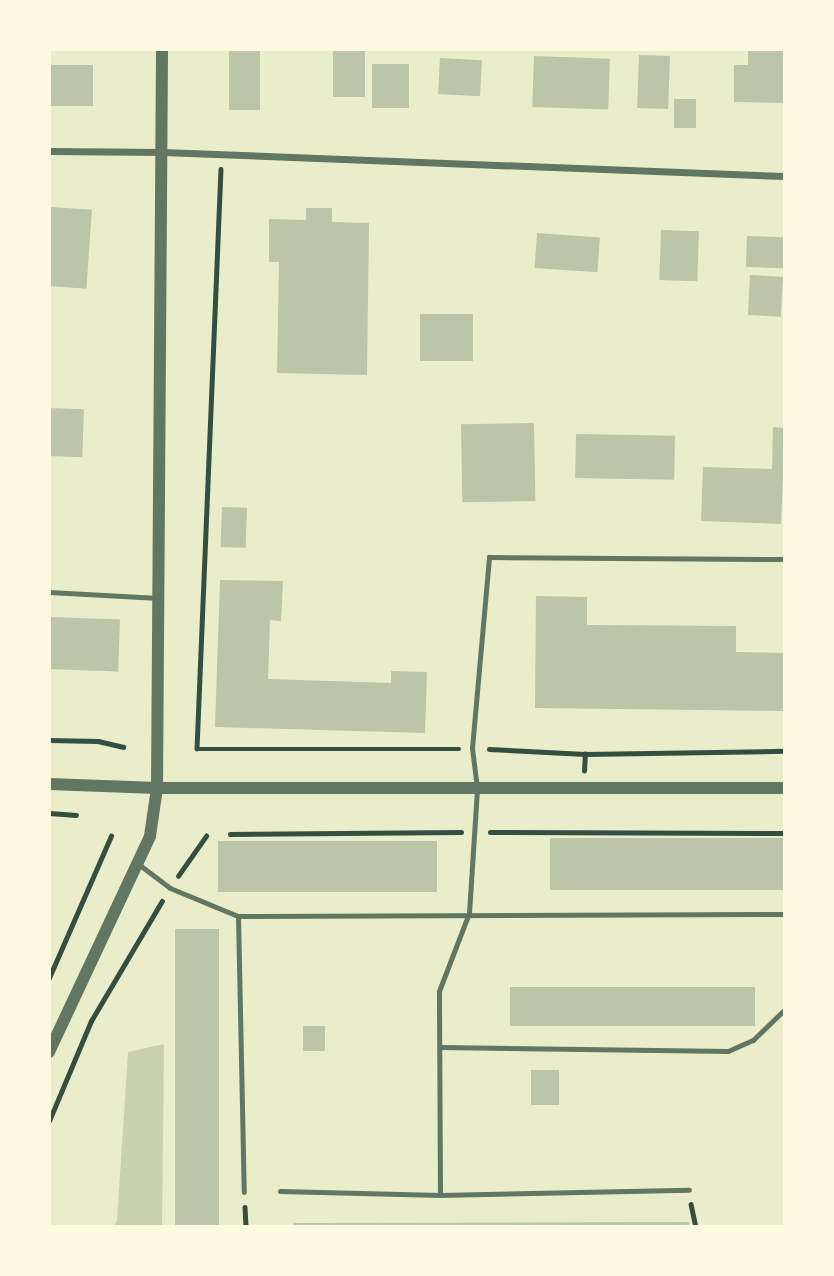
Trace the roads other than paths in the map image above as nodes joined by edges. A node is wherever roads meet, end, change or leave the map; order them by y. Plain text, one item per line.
1 (162, 49) edge
2 (49, 151) edge
3 (162, 152) junction
4 (785, 176) edge
5 (785, 559) edge
6 (49, 592) edge
7 (159, 598) junction
8 (49, 784) edge
9 (157, 788) junction
10 (785, 788) edge
11 (477, 789) junction
12 (136, 862) junction
13 (469, 913) junction
14 (785, 914) edge
15 (237, 916) junction
16 (785, 1009) edge
17 (440, 1047) junction
18 (49, 1052) edge
19 (689, 1190) dead end
20 (280, 1191) dead end
21 (244, 1192) dead end
22 (440, 1195) junction

1 - 3 street
2 - 3 street
3 - 4 street
3 - 7 street
5 - 11 lane
6 - 7 lane
7 - 9 street
8 - 9 street
9 - 11 street
9 - 12 street
10 - 11 street
11 - 13 lane
12 - 15 lane
12 - 18 street
13 - 14 lane
13 - 15 lane
13 - 17 lane
15 - 21 lane
16 - 17 lane
17 - 22 lane
19 - 22 lane
20 - 22 lane

